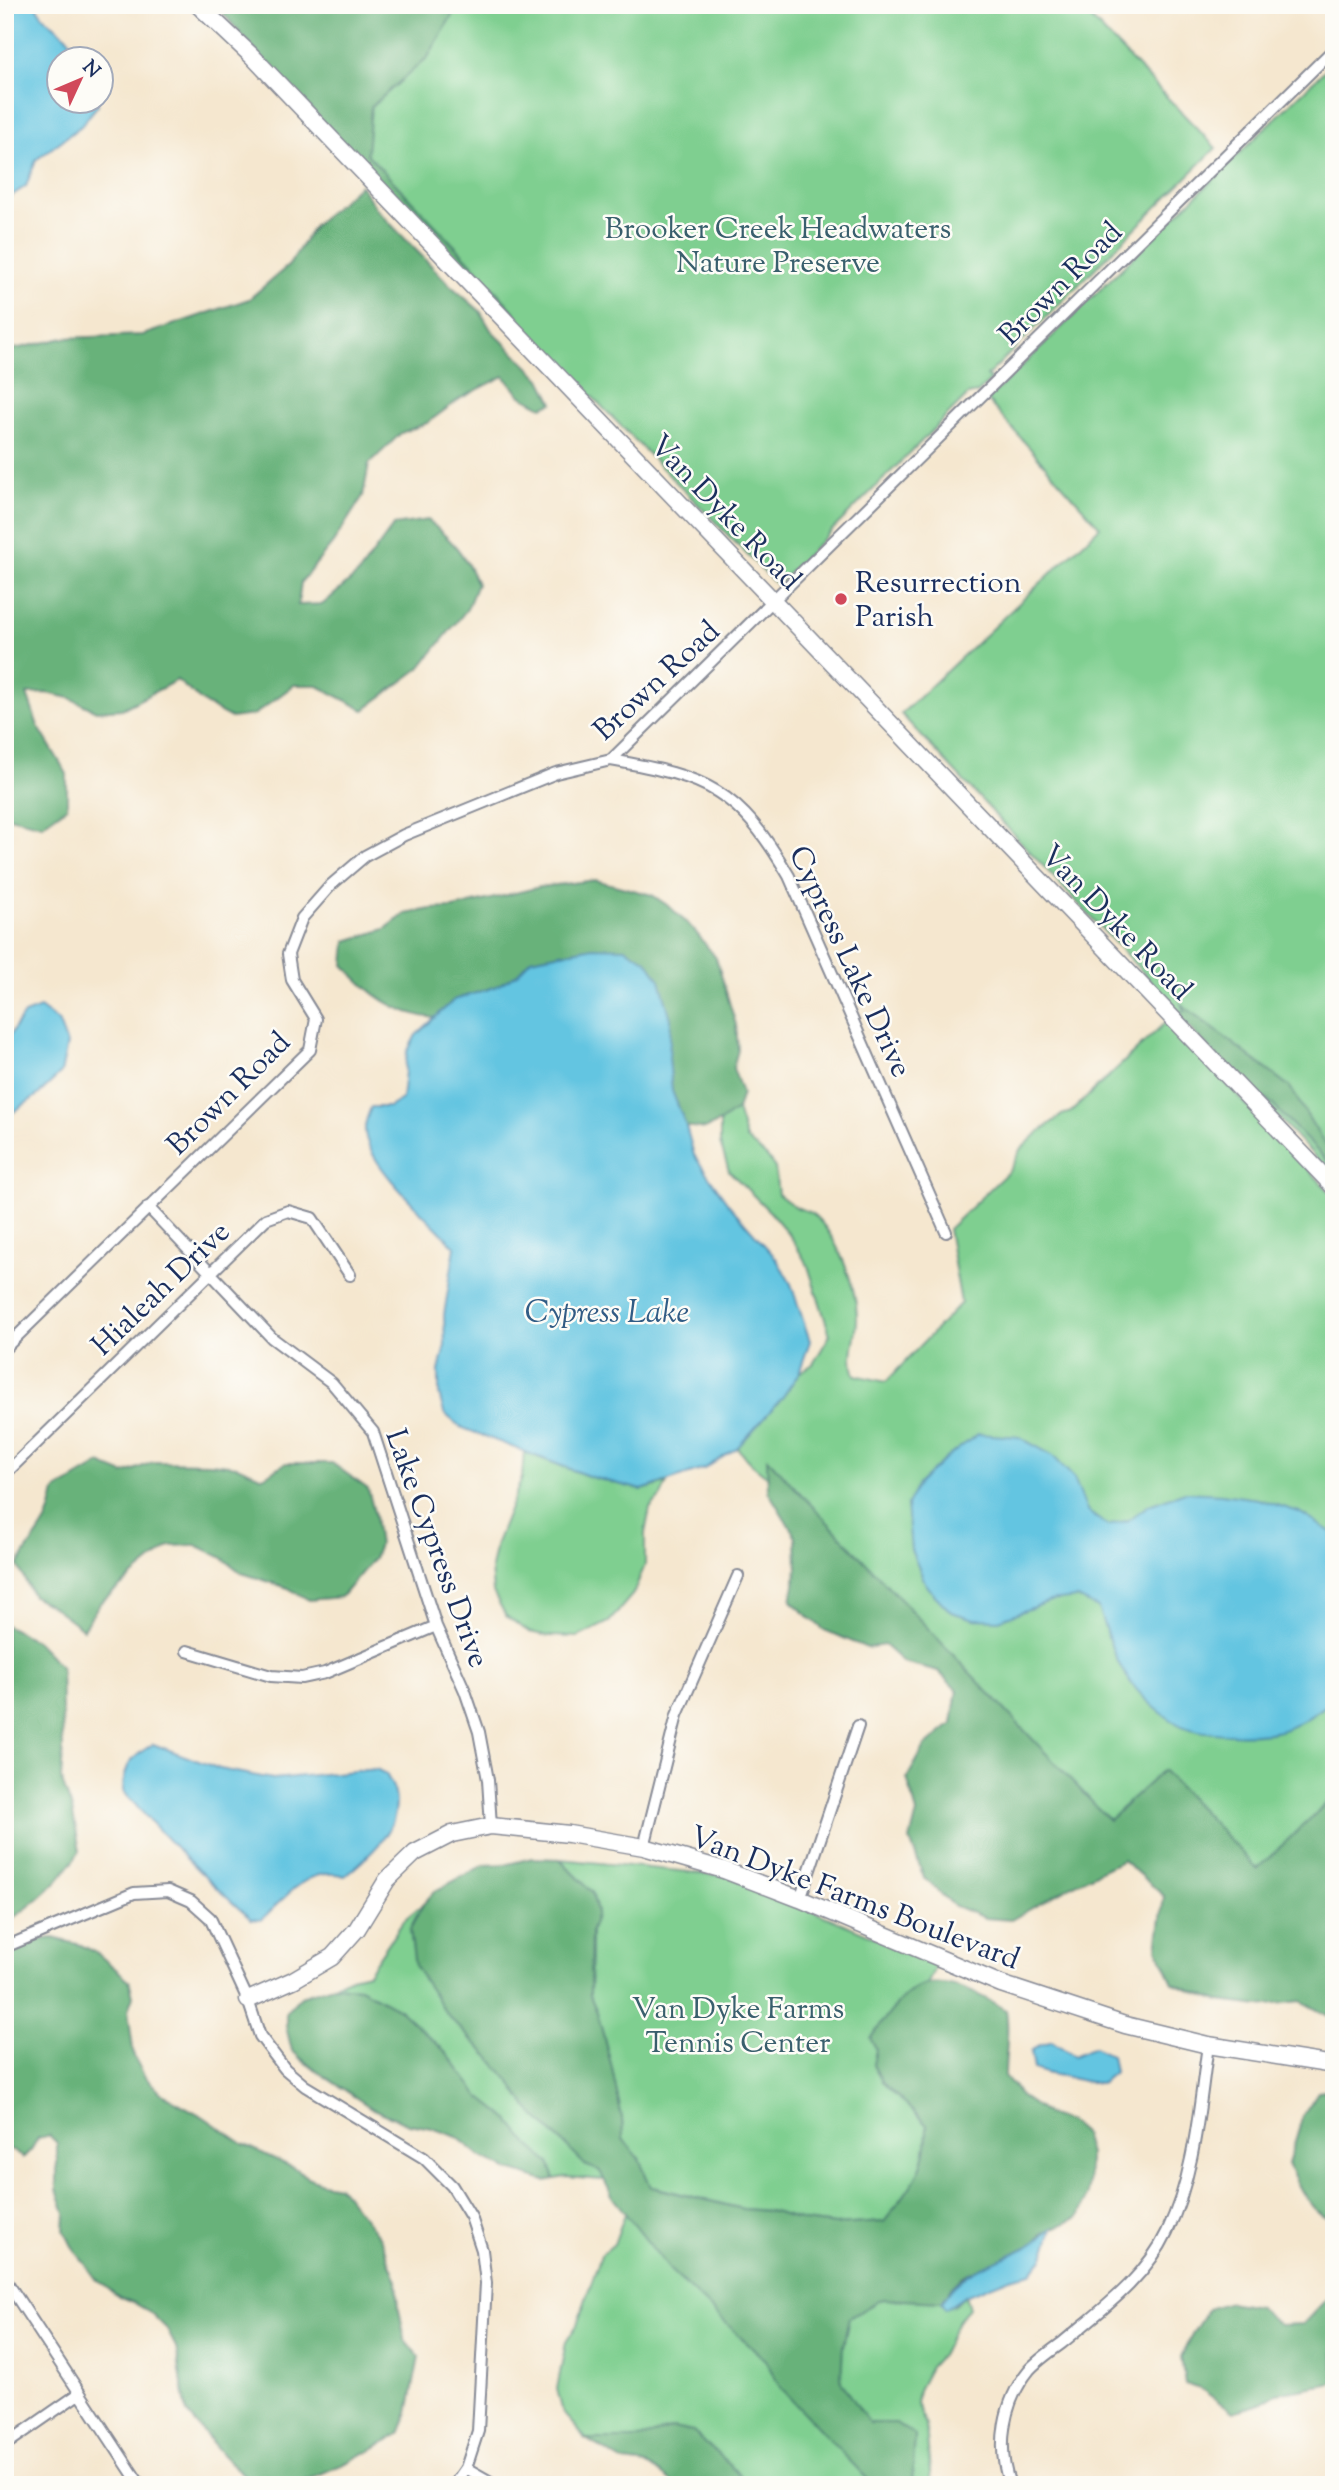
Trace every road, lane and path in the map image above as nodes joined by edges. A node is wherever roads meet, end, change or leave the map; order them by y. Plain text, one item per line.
1 (198, 5) edge
2 (209, 5) edge
3 (1334, 49) edge
4 (252, 56) junction
5 (773, 603) junction
6 (611, 760) junction
7 (1334, 1187) edge
8 (148, 1207) junction
9 (946, 1231) dead end
10 (212, 1272) junction
11 (350, 1275) dead end
12 (5, 1348) edge
13 (5, 1474) edge
14 (737, 1576) dead end
15 (436, 1626) junction
16 (187, 1651) dead end
17 (858, 1726) dead end
18 (491, 1826) junction
19 (644, 1847) junction
20 (800, 1899) junction
21 (5, 1947) edge
22 (248, 2000) junction
23 (1208, 2045) junction
24 (1334, 2065) edge
25 (5, 2279) edge
26 (80, 2393) junction
27 (5, 2445) edge
28 (466, 2468) junction
29 (140, 2485) edge
30 (454, 2485) edge
31 (496, 2485) edge
32 (1010, 2485) edge

1 - 4 main road, Van Dyke Road
2 - 4 main road, Van Dyke Road
3 - 5 street, Brown Road
4 - 5 main road, Van Dyke Road
5 - 6 street, Brown Road
5 - 7 main road, Van Dyke Road
6 - 8 street, Brown Road
6 - 9 street, Cypress Lake Drive
8 - 10 street, Lake Cypress Drive
8 - 12 street, Brown Road
10 - 11 street, Hialeah Drive
10 - 13 street, Hialeah Drive
10 - 15 street, Lake Cypress Drive
14 - 19 street
15 - 16 street
15 - 18 street, Lake Cypress Drive
17 - 20 street
18 - 19 main road, Van Dyke Farms Boulevard
18 - 22 main road, Van Dyke Farms Boulevard
19 - 20 main road, Van Dyke Farms Boulevard
20 - 23 main road, Van Dyke Farms Boulevard
21 - 22 street
22 - 28 street
23 - 24 main road, Van Dyke Farms Boulevard
23 - 32 street
25 - 26 street
26 - 27 street
26 - 29 street
28 - 30 street
28 - 31 street

